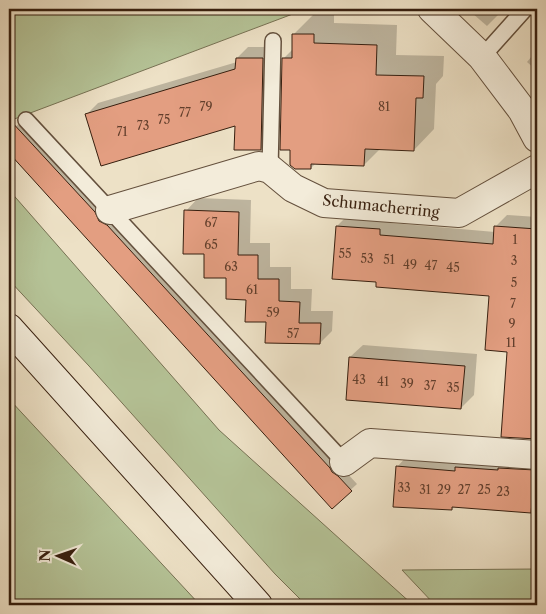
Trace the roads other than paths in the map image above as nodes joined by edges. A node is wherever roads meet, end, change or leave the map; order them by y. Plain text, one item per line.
1 (432, 9) edge
2 (525, 9) edge
3 (273, 40) dead end
4 (482, 57) junction
5 (26, 120) dead end
6 (537, 138) edge
7 (270, 169) junction
8 (537, 170) edge
9 (110, 210) junction
10 (9, 328) edge
11 (537, 455) edge
12 (344, 462) joint
13 (258, 605) edge

1 - 4 street
2 - 4 lane
3 - 7 lane
4 - 6 street
5 - 9 lane
7 - 8 street, Schumacherring
7 - 9 street
9 - 12 lane
10 - 13 street
11 - 12 street

